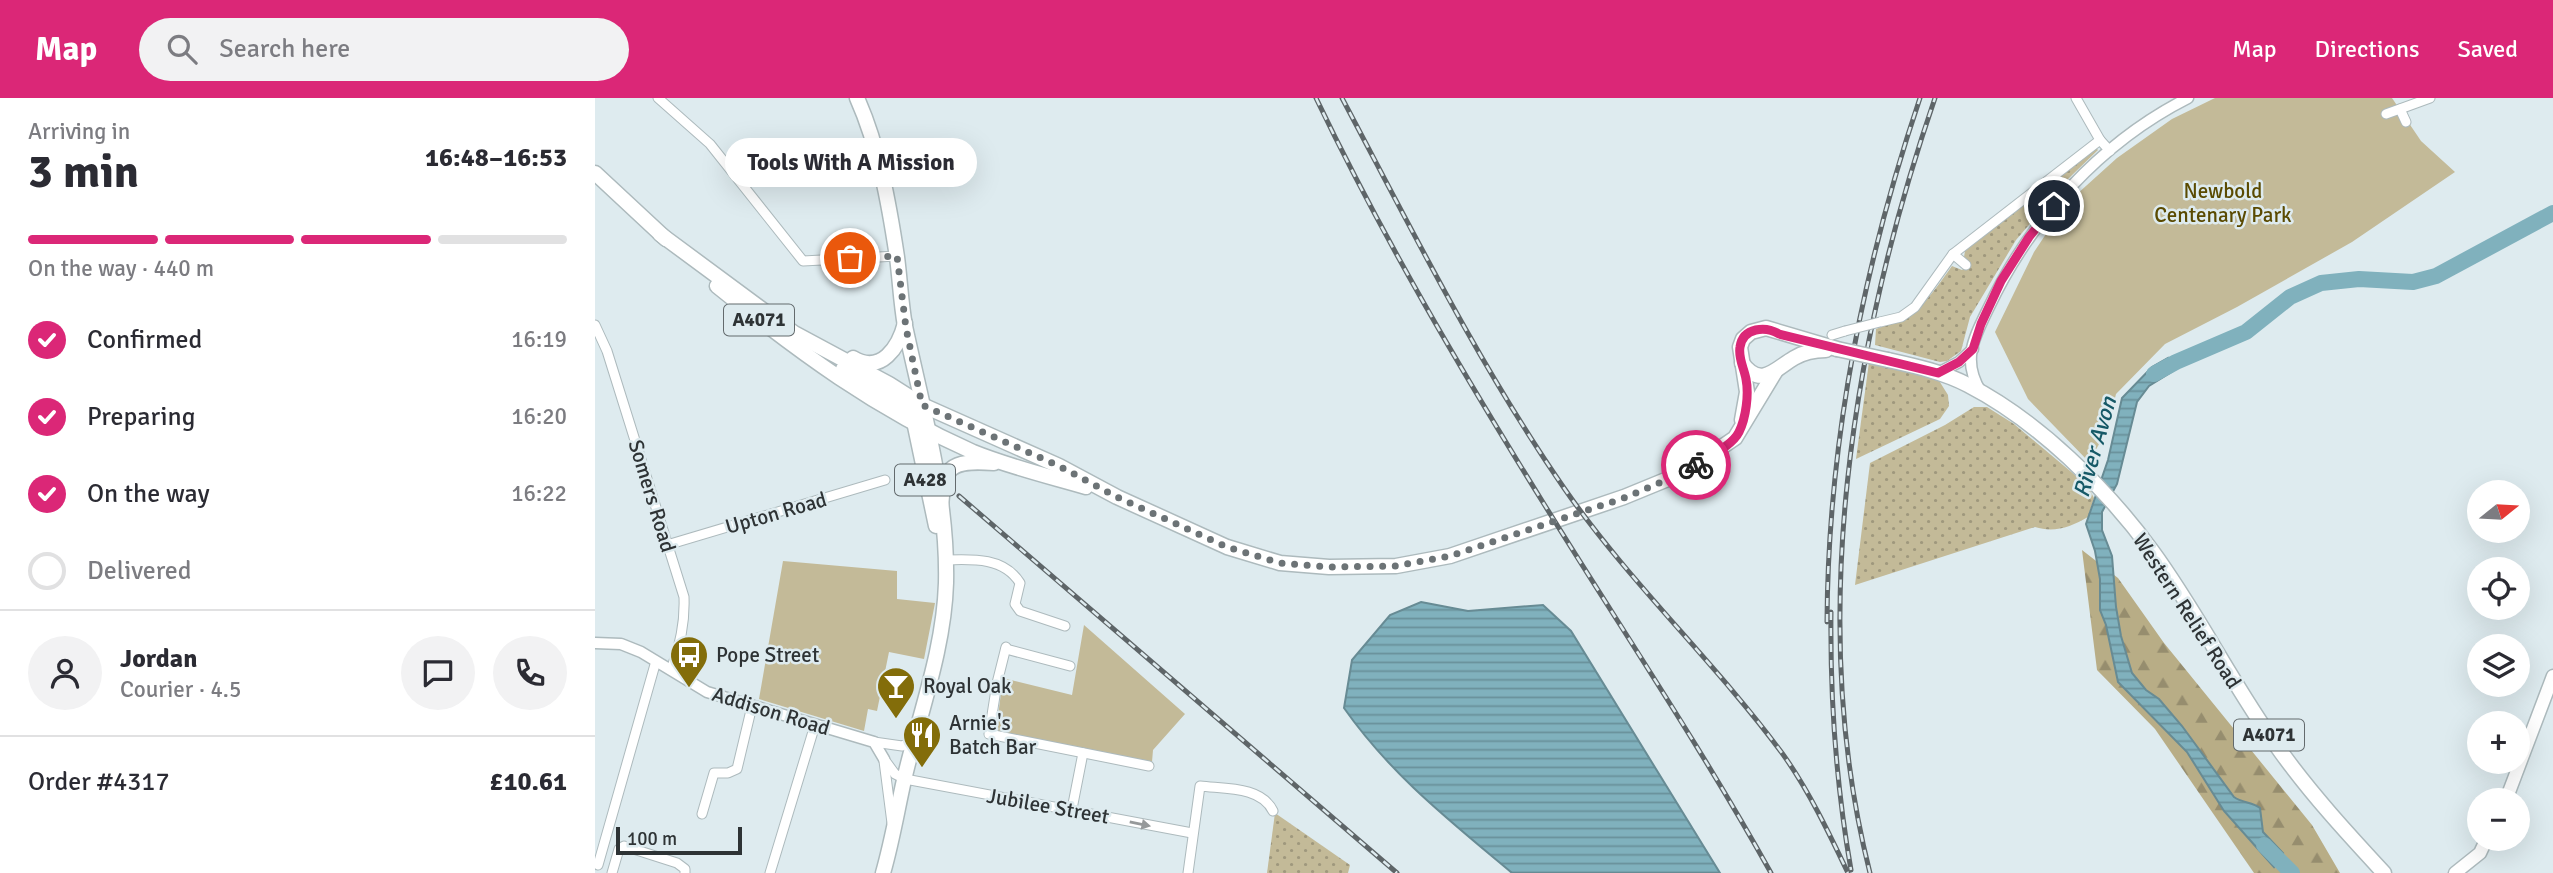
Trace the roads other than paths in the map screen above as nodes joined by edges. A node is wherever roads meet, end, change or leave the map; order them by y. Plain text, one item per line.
1 (658, 98) edge
2 (857, 98) edge
3 (2076, 98) edge
4 (2188, 98) edge
5 (2430, 98) edge
6 (2400, 109) junction
7 (2386, 114) dead end
8 (2406, 122) dead end
9 (2100, 140) junction
10 (2111, 151) junction
11 (595, 173) edge
12 (660, 234) junction
13 (1954, 254) junction
14 (897, 256) junction
15 (1966, 265) dead end
16 (595, 325) edge
17 (905, 325) junction
18 (794, 333) junction
19 (1779, 334) junction
20 (1832, 345) junction
21 (1973, 349) junction
22 (1741, 362) junction
23 (1778, 370) junction
24 (1938, 373) junction
25 (1981, 392) junction
26 (918, 413) junction
27 (1739, 432) junction
28 (1006, 464) junction
29 (885, 480) dead end
30 (1073, 484) junction
31 (1117, 497) junction
32 (941, 510) junction
33 (667, 545) junction
34 (944, 555) junction
35 (1065, 626) dead end
36 (595, 643) edge
37 (656, 661) junction
38 (1070, 666) dead end
39 (671, 670) junction
40 (2553, 676) edge
41 (752, 706) junction
42 (815, 725) junction
43 (916, 741) junction
44 (874, 742) junction
45 (1083, 753) junction
46 (884, 759) junction
47 (1149, 766) dead end
48 (905, 779) junction
49 (2511, 788) edge
50 (1072, 809) junction
51 (1273, 811) dead end
52 (702, 814) dead end
53 (1192, 833) junction
54 (894, 835) junction
55 (599, 845) edge
56 (2481, 851) edge
57 (596, 864) edge
58 (610, 873) edge
59 (685, 873) edge
60 (770, 873) edge
61 (883, 873) edge
62 (1188, 873) edge
63 (2384, 873) edge
64 (2455, 873) edge

1 - 14 street
2 - 14 main road, A428
3 - 9 street
4 - 10 street
5 - 6 street
6 - 7 street
6 - 8 street
9 - 10 street
9 - 13 street
10 - 21 street
11 - 12 main road, Western Relief Road / A4071
12 - 18 main road, Western Relief Road / A4071
12 - 26 main road, Western Relief Road / A4071
13 - 15 street
13 - 20 street, bridge
14 - 17 main road, A428
16 - 33 street, Somers Road
17 - 18 main road
17 - 26 main road, A428
18 - 26 main road, Western Relief Road / A4071
19 - 20 main road, Western Relief Road / A4071
19 - 22 main road, A4071
19 - 23 main road
20 - 23 main road, Western Relief Road / A4071
20 - 24 main road, Western Relief Road / A4071, bridge
21 - 24 street
21 - 25 street
22 - 23 main road
22 - 27 main road, A4071
23 - 27 main road, Western Relief Road / A4071
24 - 25 main road, Western Relief Road / A4071
25 - 63 main road, Western Relief Road / A4071
26 - 28 main road, Western Relief Road / A4071
26 - 30 main road
26 - 31 main road, Western Relief Road / A4071
26 - 32 main road, A428
26 - 34 main road, A428
27 - 31 main road, Western Relief Road / A4071
28 - 30 main road, Western Relief Road / A4071
28 - 32 main road
29 - 33 street, Upton Road
30 - 31 main road, Western Relief Road / A4071
32 - 34 main road, A428
33 - 39 street, Somers Road
34 - 35 street
34 - 43 main road, A428
36 - 37 street, Addison Road
37 - 39 street, Addison Road
37 - 55 street
38 - 45 street
39 - 41 street, Addison Road
40 - 49 main road
41 - 42 street, Addison Road
41 - 52 street
42 - 44 street, Addison Road
42 - 60 street
43 - 44 street, Addison Road
43 - 48 main road, A428
44 - 46 street
45 - 47 street
45 - 50 street
46 - 48 street
46 - 54 street
48 - 50 street, Jubilee Street
48 - 54 main road, A428
50 -> 53 street, Jubilee Street
51 - 53 street
53 - 62 street
54 - 61 main road, A428
55 - 57 street
56 - 64 main road
57 - 58 street
58 - 59 street

